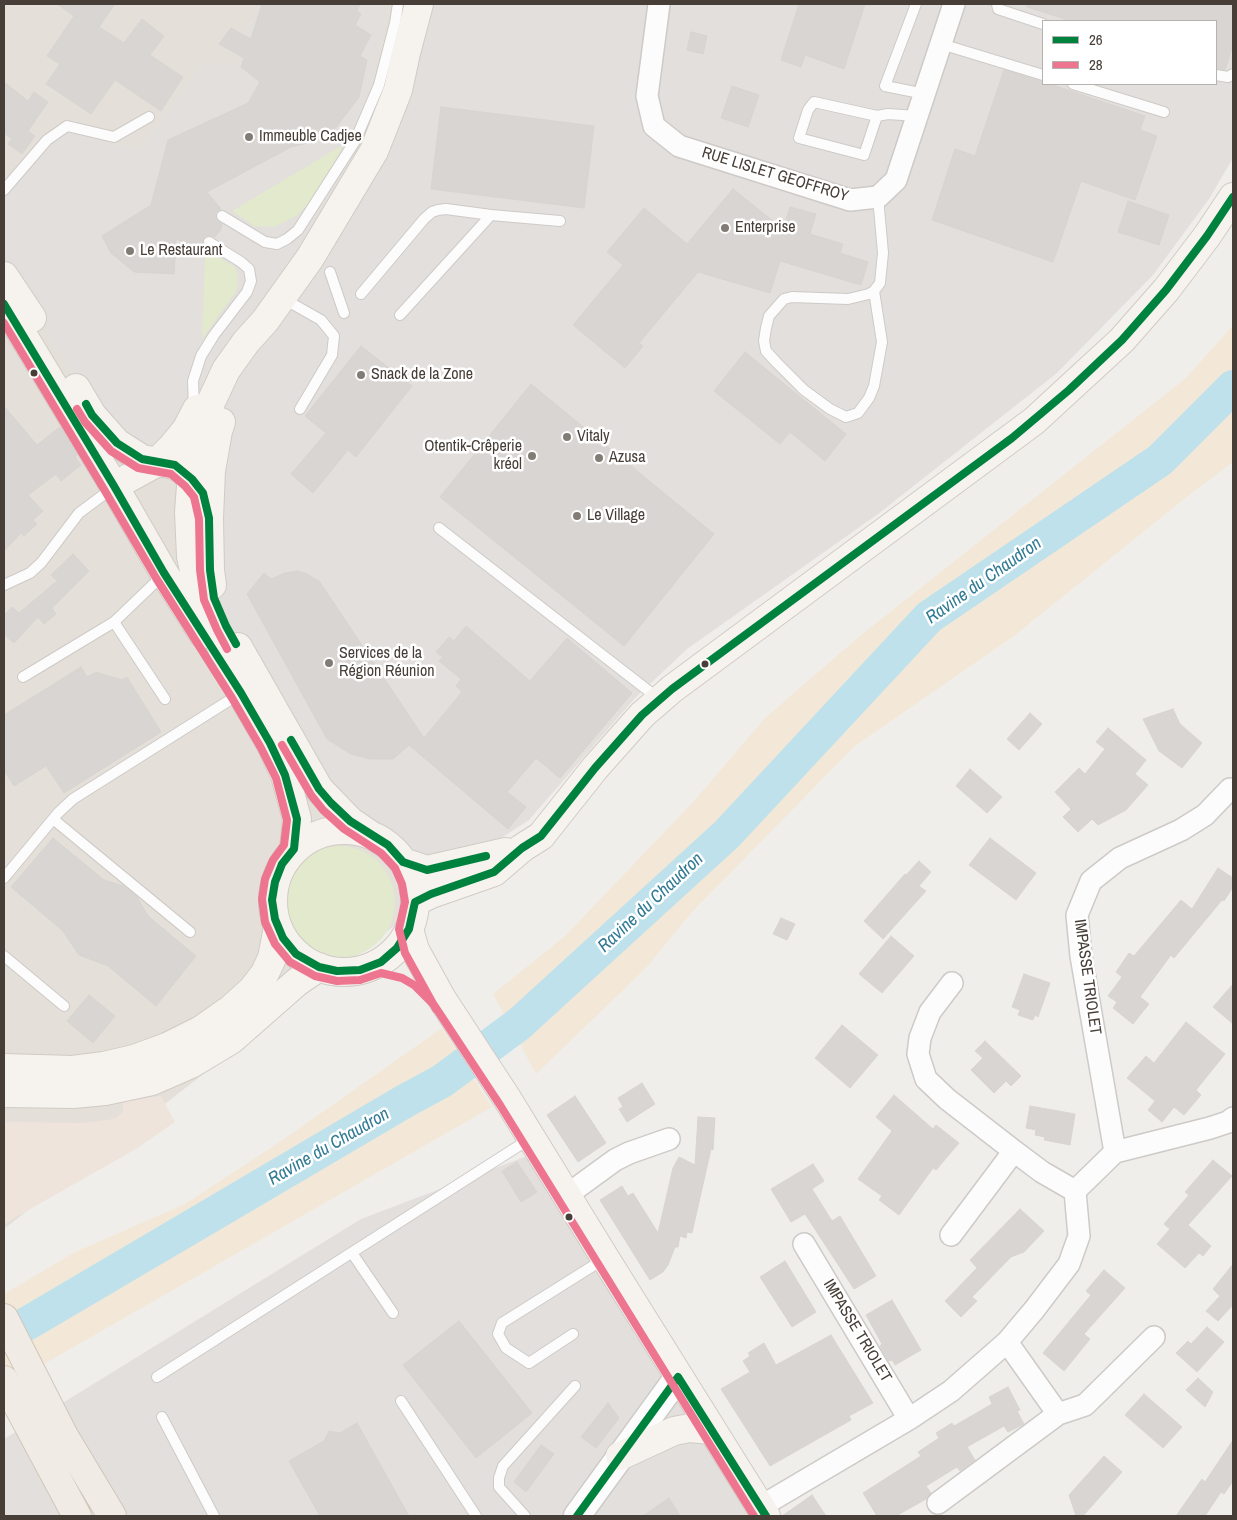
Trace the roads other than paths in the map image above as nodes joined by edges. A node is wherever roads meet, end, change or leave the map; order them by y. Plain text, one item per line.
1 (398, 4) edge
2 (405, 4) edge
3 (419, 4) edge
4 (659, 4) edge
5 (916, 4) edge
6 (954, 4) edge
7 (997, 4) edge
8 (1042, 24) edge
9 (941, 44) junction
10 (406, 53) junction
11 (1233, 74) edge
12 (1042, 75) edge
13 (1217, 75) edge
14 (1076, 85) edge
15 (389, 88) junction
16 (925, 94) junction
17 (1164, 112) dead end
18 (877, 116) junction
19 (918, 116) junction
20 (149, 117) dead end
21 (4, 190) edge
22 (878, 196) junction
23 (1233, 197) edge
24 (491, 215) junction
25 (222, 216) dead end
26 (560, 221) dead end
27 (209, 242) dead end
28 (330, 272) dead end
29 (4, 276) edge
30 (874, 291) junction
31 (361, 294) dead end
32 (281, 298) junction
33 (4, 304) edge
34 (344, 312) dead end
35 (400, 315) dead end
36 (266, 321) junction
37 (226, 370) junction
38 (300, 409) dead end
39 (195, 414) junction
40 (156, 463) junction
41 (192, 479) junction
42 (114, 486) junction
43 (209, 518) junction
44 (439, 528) dead end
45 (164, 573) junction
46 (4, 585) edge
47 (114, 622) junction
48 (24, 677) dead end
49 (241, 693) junction
50 (166, 699) dead end
51 (660, 700) junction
52 (1230, 789) dead end
53 (53, 819) junction
54 (369, 834) junction
55 (522, 848) junction
56 (294, 849) junction
57 (404, 862) junction
58 (4, 878) edge
59 (415, 902) junction
60 (278, 927) junction
61 (409, 929) junction
62 (190, 932) dead end
63 (4, 956) edge
64 (381, 962) junction
65 (319, 967) junction
66 (952, 983) dead end
67 (442, 999) junction
68 (64, 1006) dead end
69 (4, 1068) edge
70 (4, 1093) edge
71 (1231, 1122) edge
72 (532, 1137) junction
73 (669, 1139) dead end
74 (1014, 1151) junction
75 (1114, 1152) junction
76 (1075, 1191) junction
77 (566, 1195) junction
78 (952, 1235) dead end
79 (804, 1244) dead end
80 (352, 1253) junction
81 (605, 1258) junction
82 (393, 1313) dead end
83 (4, 1318) edge
84 (573, 1334) dead end
85 (1154, 1337) dead end
86 (1007, 1342) junction
87 (157, 1377) dead end
88 (678, 1377) junction
89 (4, 1380) edge
90 (574, 1386) dead end
91 (401, 1401) dead end
92 (1058, 1414) junction
93 (162, 1417) dead end
94 (909, 1419) junction
95 (711, 1430) junction
96 (620, 1456) junction
97 (938, 1502) dead end
98 (763, 1512) edge
99 (77, 1516) edge
100 (112, 1516) edge
101 (214, 1516) edge
102 (476, 1516) edge
103 (524, 1516) edge
104 (577, 1516) edge

1 - 15 lane
2 - 10 main road
3 - 10 main road
4 - 22 street, RUE LISLET GEOFFROY
5 - 16 lane
6 - 9 street
7 - 8 lane
9 - 12 lane
9 - 16 street
10 - 15 main road
11 - 13 lane
14 - 17 lane
15 - 25 lane
15 - 32 main road
16 - 19 street
18 - 18 lane
18 - 19 lane
19 - 22 street
20 - 21 lane
22 - 30 lane
23 - 51 main road
24 - 26 lane
24 - 31 lane
24 - 35 lane
27 - 39 lane
28 - 34 lane
29 - 40 main road
30 - 30 lane
32 - 36 main road
32 - 38 lane
33 - 42 main road
36 - 37 main road
36 - 43 main road
37 - 39 main road
37 - 41 main road
39 - 40 main road
40 - 41 main road
40 - 42 main road
41 - 43 main road
41 - 49 main road
42 - 45 main road
42 - 46 lane
43 - 54 main road
44 - 51 lane
45 - 47 lane
45 - 49 main road
47 - 48 lane
47 - 50 lane
49 - 53 lane
49 - 56 main road
51 - 55 main road
52 - 75 street, IMPASSE TRIOLET
53 - 58 lane
53 - 62 lane
54 - 56 main road
54 - 57 main road
55 - 57 main road
55 - 59 main road
56 - 60 main road
57 - 59 main road
59 - 61 main road
60 - 65 main road
60 - 69 main road
61 - 64 main road
61 - 67 main road
63 - 68 lane
64 - 65 main road
64 - 67 main road
65 - 70 main road
66 - 74 street
67 - 72 main road
71 - 75 street
72 - 77 main road
72 - 80 lane
73 - 77 street
74 - 76 street
74 - 78 street
75 - 76 street
76 - 86 street
77 - 81 main road
79 - 94 street, IMPASSE TRIOLET
80 - 82 lane
80 - 87 lane
81 - 84 lane
81 - 88 main road
83 - 100 main road
85 - 92 street
86 - 92 street
86 - 94 street
88 - 95 main road
88 - 96 street
89 - 99 main road
90 - 103 lane
91 - 102 lane
92 - 97 street
93 - 101 lane
94 - 98 street
95 - 96 main road
95 - 98 main road
96 - 104 street

